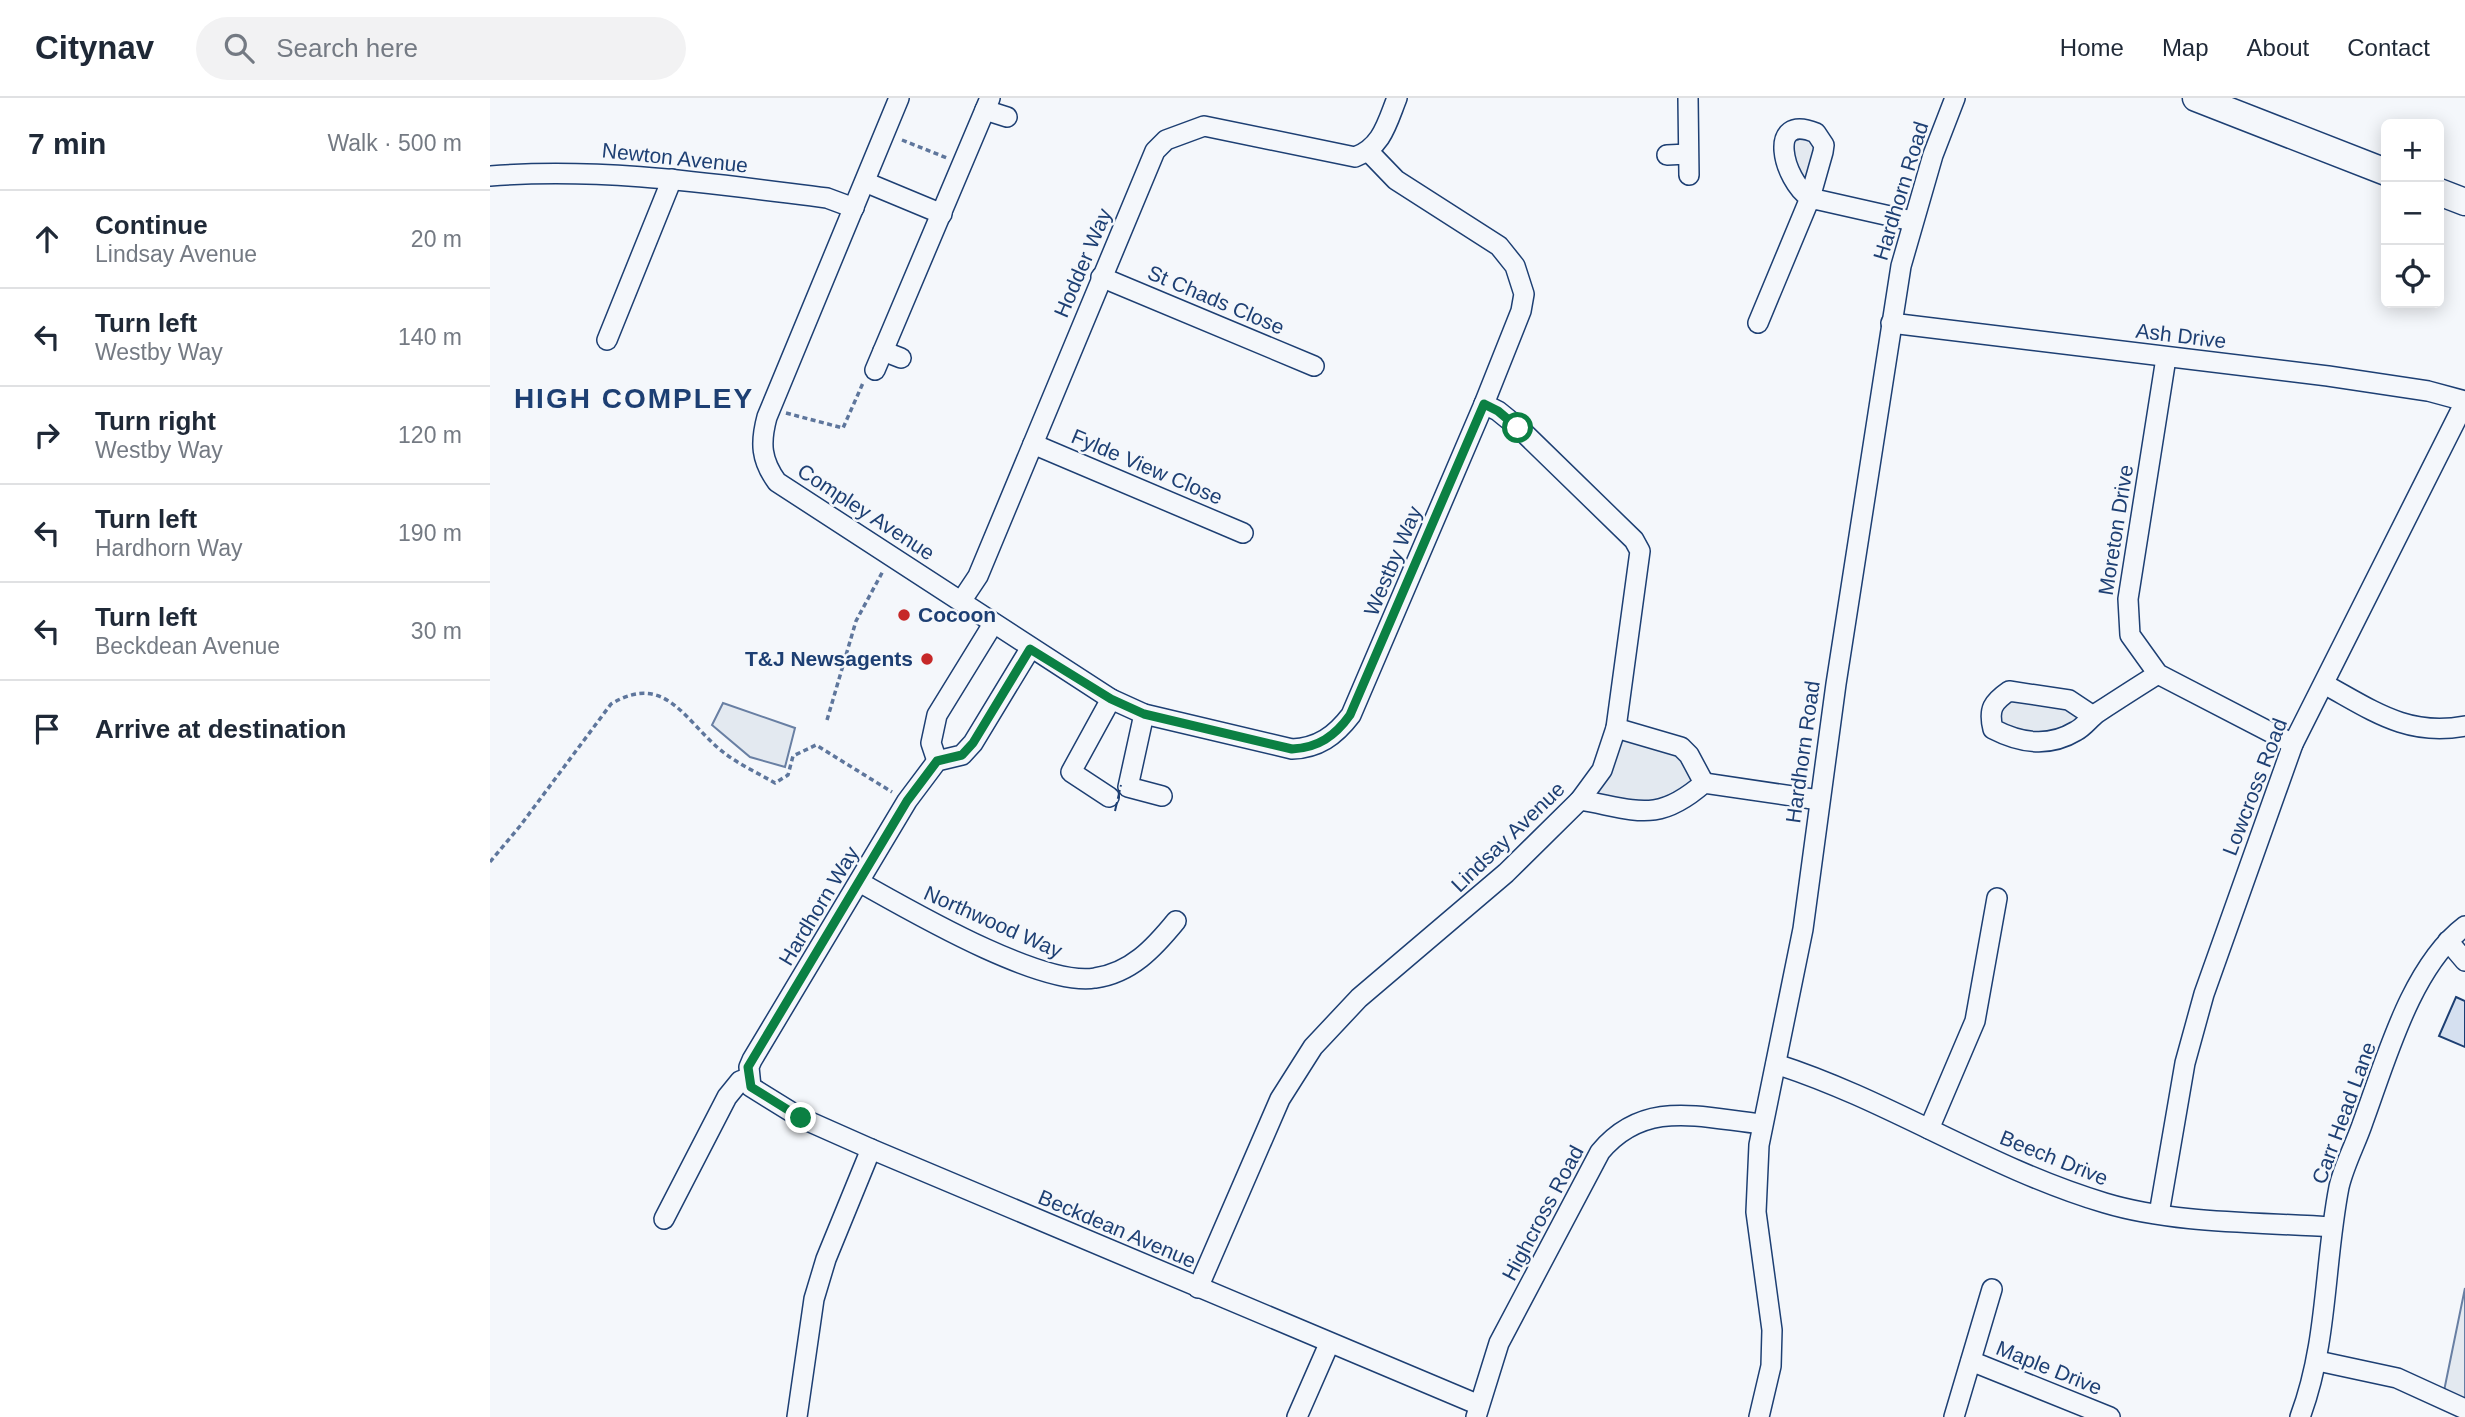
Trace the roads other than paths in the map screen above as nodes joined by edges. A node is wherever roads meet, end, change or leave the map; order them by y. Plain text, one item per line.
1 (899, 98) edge
2 (1397, 98) edge
3 (1688, 98) edge
4 (1955, 98) edge
5 (2196, 98) edge
6 (987, 104) edge
7 (1007, 117) dead end
8 (1369, 152) junction
9 (1688, 154) junction
10 (1667, 155) dead end
11 (2381, 170) edge
12 (1689, 175) dead end
13 (490, 176) edge
14 (672, 179) junction
15 (864, 183) junction
16 (2444, 194) edge
17 (2465, 202) edge
18 (854, 208) junction
19 (942, 214) junction
20 (1912, 221) junction
21 (1101, 277) junction
22 (1758, 323) dead end
23 (1891, 323) junction
24 (607, 340) dead end
25 (883, 351) junction
26 (901, 358) dead end
27 (2166, 358) junction
28 (1314, 366) dead end
29 (874, 370) road end
30 (2465, 402) edge
31 (1484, 404) junction
32 (1033, 444) junction
33 (1243, 533) dead end
34 (962, 600) junction
35 (993, 624) junction
36 (1030, 649) junction
37 (2158, 674) junction
38 (2323, 684) junction
39 (1111, 699) junction
40 (1144, 714) junction
41 (2093, 716) junction
42 (2465, 726) edge
43 (1616, 728) junction
44 (2293, 744) junction
45 (937, 761) junction
46 (1704, 783) junction
47 (1162, 796) dead end
48 (1110, 797) dead end
49 (1580, 800) junction
50 (1819, 800) junction
51 (861, 883) junction
52 (1997, 898) dead end
53 (1176, 921) dead end
54 (2465, 926) edge
55 (2448, 941) junction
56 (2465, 961) edge
57 (1776, 1064) junction
58 (748, 1078) junction
59 (1762, 1124) junction
60 (1929, 1129) junction
61 (870, 1149) junction
62 (2159, 1214) junction
63 (664, 1219) dead end
64 (2332, 1227) junction
65 (1198, 1288) junction
66 (1992, 1289) dead end
67 (1329, 1344) junction
68 (1971, 1361) junction
69 (2318, 1361) junction
70 (2465, 1409) edge
71 (1478, 1411) edge
72 (797, 1417) edge
73 (1297, 1417) edge
74 (1759, 1417) edge
75 (1954, 1417) edge
76 (2110, 1417) edge
77 (2301, 1417) edge

1 - 15 street, Compley Avenue
2 - 8 street
3 - 9 street
4 - 20 street, Hardhorn Road
5 - 11 main road
6 - 7 street
6 - 19 street
8 - 21 street, Hodder Way
8 - 31 street, Westby Way
9 - 10 street
9 - 12 street
13 - 14 street, Newton Avenue
14 - 18 street, Newton Avenue
14 - 24 street
15 - 18 street, Compley Avenue
15 - 19 street
16 - 17 main road
18 - 34 street, Compley Avenue
19 - 25 street
20 - 22 street
20 - 23 street, Hardhorn Road
21 - 28 street, St Chads Close
21 - 32 street, Hodder Way
23 - 27 street, Ash Drive
23 - 50 street, Hardhorn Road
25 - 26 street
25 - 29 street
27 - 30 street, Ash Drive
27 - 37 street, Moreton Drive
30 - 38 street, Lowcross Road
31 - 40 street, Westby Way
31 - 43 street, Lindsay Avenue
32 - 33 street, Fylde View Close
32 - 34 street, Hodder Way
34 - 35 street, Compley Avenue
35 - 36 street, Compley Avenue
35 - 45 street
36 - 39 street, Westby Way
36 - 45 street
37 - 41 street
37 - 44 street, Moreton Drive
38 - 42 street
38 - 44 street, Lowcross Road
39 - 40 street, Westby Way
39 - 48 street
40 - 47 street
41 - 41 street
43 - 46 street
43 - 49 street, Lindsay Avenue
44 - 62 street, Lowcross Road
45 - 51 street, Hardhorn Way
46 - 49 street
46 - 50 street
49 - 65 street, Lindsay Avenue
50 - 57 street, Hardhorn Road
51 - 53 street, Northwood Way
51 - 58 street, Hardhorn Way
52 - 60 street
54 - 55 street, Carr Head Lane
55 - 56 street
55 - 64 street, Carr Head Lane
57 - 59 street, Hardhorn Road
57 - 60 street, Beech Drive
58 - 61 street, Beckdean Avenue
58 - 63 street
59 - 71 street, Highcross Road
59 - 74 street, Hardhorn Road
60 - 62 street, Beech Drive
61 - 65 street, Beckdean Avenue
61 - 72 street
62 - 64 street, Beech Drive
64 - 69 street, Carr Head Lane
65 - 67 street, Beckdean Avenue
66 - 68 street
67 - 71 street, Beckdean Avenue
67 - 73 street
68 - 75 street
68 - 76 street, Maple Drive
69 - 70 street
69 - 77 street, Carr Head Lane

